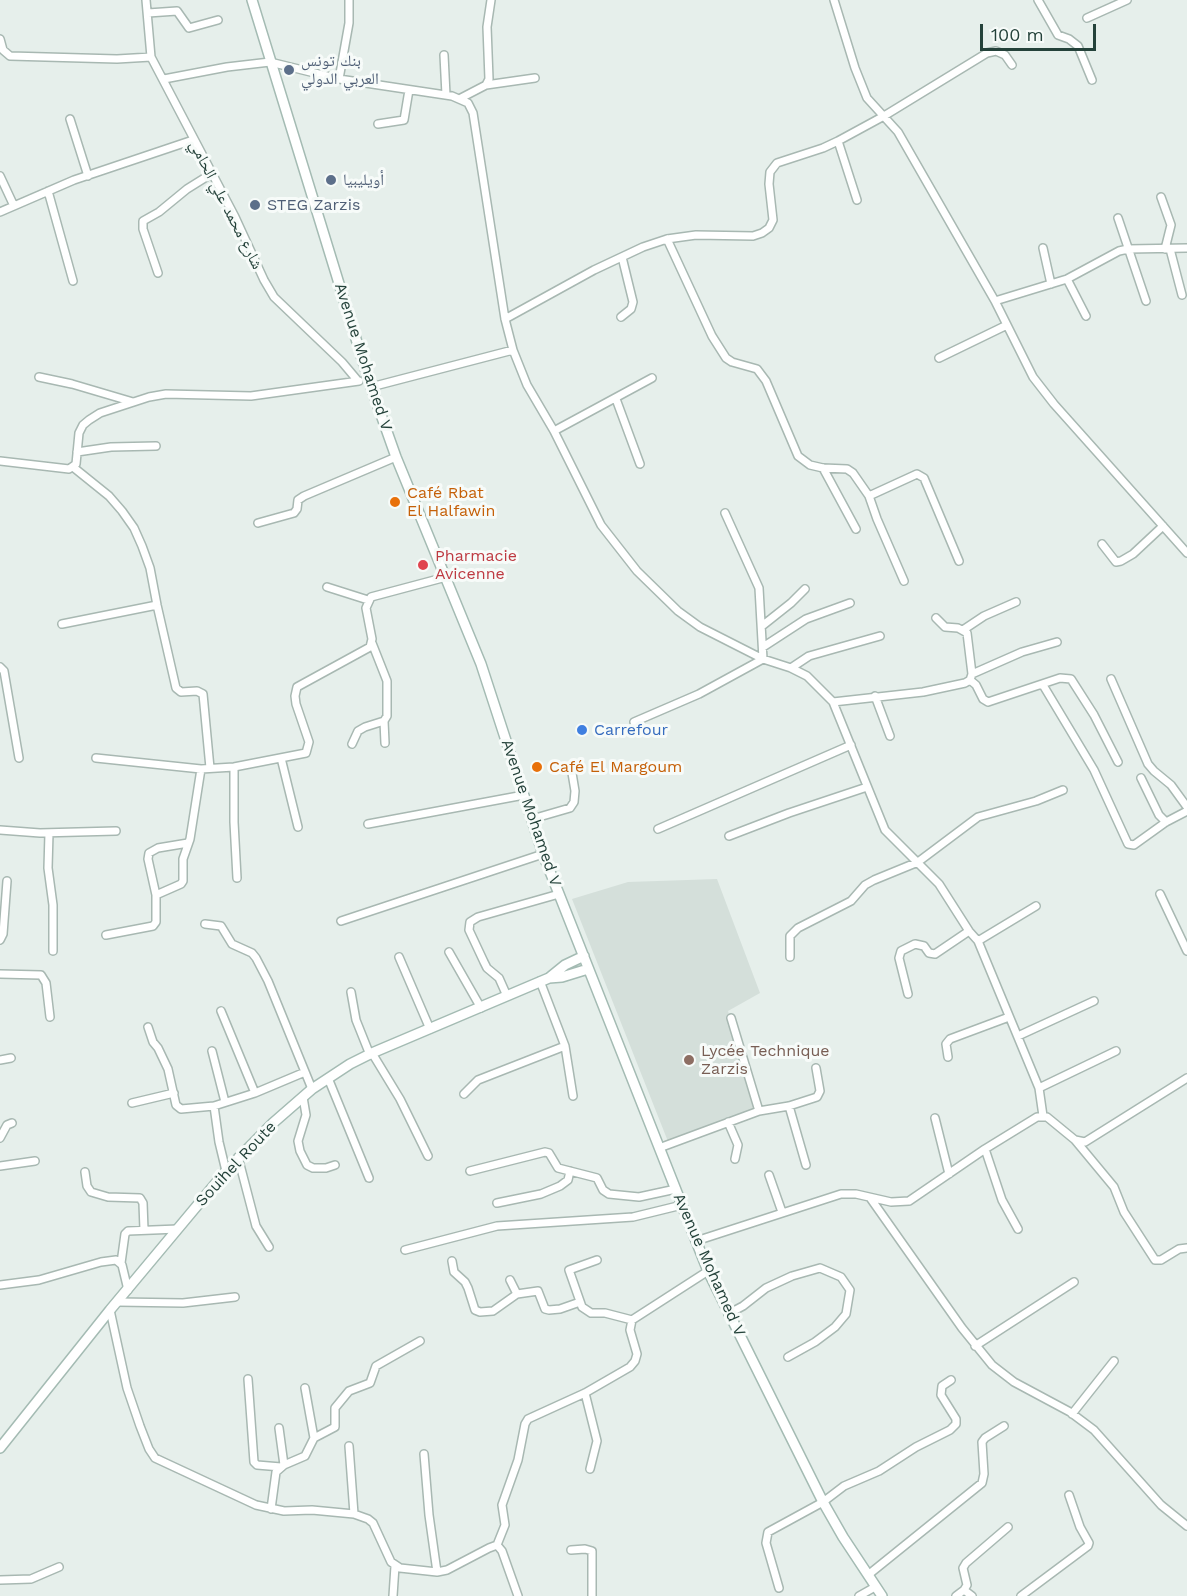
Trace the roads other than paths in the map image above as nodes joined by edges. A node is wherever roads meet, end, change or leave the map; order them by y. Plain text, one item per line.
1 (146, 0) edge
2 (252, 0) edge
3 (349, 0) edge
4 (490, 0) edge
5 (834, 0) edge
6 (1038, 0) edge
7 (1127, 0) edge
8 (148, 14) junction
9 (1087, 18) dead end
10 (218, 20) dead end
11 (0, 39) edge
12 (444, 55) dead end
13 (151, 57) junction
14 (270, 62) junction
15 (1012, 65) dead end
16 (535, 78) dead end
17 (164, 79) junction
18 (339, 79) junction
19 (1092, 80) dead end
20 (486, 85) junction
21 (409, 90) junction
22 (446, 95) junction
23 (461, 98) junction
24 (884, 116) junction
25 (70, 118) dead end
26 (378, 124) dead end
27 (193, 140) junction
28 (838, 141) junction
29 (211, 174) junction
30 (0, 176) edge
31 (88, 176) junction
32 (48, 191) junction
33 (1161, 197) dead end
34 (857, 200) dead end
35 (14, 206) junction
36 (0, 212) edge
37 (1118, 218) dead end
38 (667, 239) junction
39 (1043, 248) dead end
40 (1187, 248) edge
41 (1128, 249) junction
42 (1167, 249) junction
43 (622, 257) junction
44 (158, 273) dead end
45 (1067, 279) junction
46 (73, 281) dead end
47 (1051, 284) junction
48 (1182, 295) dead end
49 (995, 301) junction
50 (1146, 301) dead end
51 (1086, 316) dead end
52 (621, 317) dead end
53 (505, 320) junction
54 (1007, 325) junction
55 (513, 350) junction
56 (939, 358) dead end
57 (39, 377) dead end
58 (652, 378) dead end
59 (357, 381) junction
60 (369, 383) junction
61 (616, 399) junction
62 (133, 402) junction
63 (554, 431) junction
64 (156, 446) dead end
65 (77, 452) junction
66 (396, 457) junction
67 (0, 461) edge
68 (640, 464) dead end
69 (73, 467) junction
70 (823, 468) junction
71 (869, 496) junction
72 (725, 513) dead end
73 (258, 524) dead end
74 (1163, 526) junction
75 (856, 529) dead end
76 (1102, 544) dead end
77 (1187, 553) edge
78 (959, 561) dead end
79 (446, 577) junction
80 (904, 581) dead end
81 (327, 587) dead end
82 (805, 589) dead end
83 (368, 600) junction
84 (1016, 602) dead end
85 (850, 603) dead end
86 (157, 605) junction
87 (936, 618) dead end
88 (62, 624) dead end
89 (762, 626) junction
90 (963, 630) junction
91 (880, 636) dead end
92 (1057, 642) dead end
93 (372, 644) junction
94 (763, 646) junction
95 (764, 659) junction
96 (0, 667) edge
97 (791, 668) junction
98 (970, 677) junction
99 (1111, 679) dead end
100 (1043, 686) junction
101 (875, 696) junction
102 (832, 702) junction
103 (384, 721) junction
104 (634, 722) dead end
105 (890, 736) dead end
106 (385, 743) dead end
107 (352, 744) dead end
108 (851, 745) junction
109 (19, 758) dead end
110 (96, 758) dead end
111 (281, 758) junction
112 (1118, 762) dead end
113 (234, 767) junction
114 (210, 768) junction
115 (201, 769) junction
116 (572, 773) dead end
117 (1141, 778) dead end
118 (867, 787) junction
119 (1063, 790) dead end
120 (524, 795) junction
121 (1187, 809) edge
122 (532, 819) junction
123 (1166, 822) junction
124 (368, 824) dead end
125 (298, 827) dead end
126 (658, 829) dead end
127 (0, 830) edge
128 (116, 831) dead end
129 (49, 833) junction
130 (729, 836) dead end
131 (188, 843) junction
132 (543, 854) junction
133 (918, 862) junction
134 (237, 878) dead end
135 (7, 880) dead end
136 (559, 894) junction
137 (1160, 894) dead end
138 (156, 895) junction
139 (1036, 906) dead end
140 (341, 921) dead end
141 (205, 924) dead end
142 (969, 931) junction
143 (106, 935) dead end
144 (0, 940) edge
145 (978, 941) junction
146 (53, 951) dead end
147 (449, 951) dead end
148 (1187, 951) edge
149 (584, 956) junction
150 (399, 957) dead end
151 (790, 957) dead end
152 (588, 969) junction
153 (0, 974) edge
154 (544, 980) junction
155 (351, 992) dead end
156 (908, 994) dead end
157 (507, 996) junction
158 (1094, 1001) dead end
159 (481, 1008) junction
160 (221, 1011) dead end
161 (50, 1017) dead end
162 (1009, 1017) junction
163 (731, 1018) dead end
164 (148, 1027) dead end
165 (430, 1029) junction
166 (1018, 1036) junction
167 (566, 1046) junction
168 (212, 1051) dead end
169 (1116, 1051) dead end
170 (371, 1054) junction
171 (948, 1057) dead end
172 (11, 1058) dead end
173 (0, 1060) edge
174 (816, 1068) dead end
175 (305, 1072) junction
176 (328, 1077) junction
177 (1187, 1078) edge
178 (1039, 1088) junction
179 (312, 1089) junction
180 (174, 1093) junction
181 (255, 1093) junction
182 (465, 1094) dead end
183 (573, 1096) dead end
184 (303, 1097) junction
185 (225, 1102) junction
186 (132, 1103) dead end
187 (214, 1106) junction
188 (789, 1106) junction
189 (759, 1111) junction
190 (1043, 1116) junction
191 (936, 1118) dead end
192 (728, 1122) junction
193 (12, 1123) dead end
194 (0, 1138) edge
195 (1075, 1140) junction
196 (659, 1148) junction
197 (985, 1149) junction
198 (428, 1156) dead end
199 (238, 1157) junction
200 (735, 1159) dead end
201 (35, 1161) dead end
202 (806, 1165) dead end
203 (0, 1166) edge
204 (335, 1166) dead end
205 (226, 1171) junction
206 (470, 1171) dead end
207 (570, 1171) junction
208 (85, 1172) dead end
209 (949, 1174) junction
210 (769, 1175) dead end
211 (369, 1178) dead end
212 (676, 1189) junction
213 (871, 1198) junction
214 (497, 1203) dead end
215 (682, 1205) junction
216 (782, 1212) junction
217 (178, 1228) junction
218 (1018, 1229) dead end
219 (144, 1230) junction
220 (696, 1241) junction
221 (269, 1248) dead end
222 (1187, 1248) edge
223 (405, 1250) dead end
224 (597, 1260) dead end
225 (452, 1261) dead end
226 (121, 1263) junction
227 (708, 1271) junction
228 (510, 1280) dead end
229 (1074, 1282) dead end
230 (0, 1285) edge
231 (128, 1290) junction
232 (517, 1294) junction
233 (236, 1297) dead end
234 (118, 1302) junction
235 (580, 1302) junction
236 (111, 1310) junction
237 (728, 1314) junction
238 (633, 1320) junction
239 (420, 1341) dead end
240 (975, 1346) junction
241 (788, 1357) dead end
242 (1114, 1361) dead end
243 (248, 1379) dead end
244 (951, 1380) dead end
245 (305, 1388) dead end
246 (585, 1393) junction
247 (1072, 1414) junction
248 (1004, 1426) dead end
249 (279, 1428) dead end
250 (314, 1438) junction
251 (349, 1446) dead end
252 (0, 1448) edge
253 (423, 1454) dead end
254 (282, 1466) junction
255 (590, 1469) dead end
256 (1069, 1495) dead end
257 (823, 1502) junction
258 (271, 1509) junction
259 (354, 1514) junction
260 (1186, 1525) edge
261 (1008, 1527) dead end
262 (497, 1545) junction
263 (571, 1550) dead end
264 (395, 1566) junction
265 (59, 1567) dead end
266 (437, 1572) junction
267 (867, 1575) junction
268 (0, 1580) edge
269 (875, 1587) junction
270 (779, 1588) dead end
271 (960, 1593) edge
272 (393, 1596) edge
273 (518, 1596) edge
274 (592, 1596) edge
275 (860, 1596) edge
276 (882, 1596) edge
277 (972, 1596) edge
278 (1021, 1596) edge

1 - 8 street, شارع محمد علي الحامي
2 - 14 main road, Avenue Mohamed V
3 - 18 street
4 - 20 street
5 - 24 street
6 - 19 street
7 - 9 street
8 - 10 street
8 - 13 street, شارع محمد علي الحامي
11 - 13 street
12 - 22 street
13 - 17 street, شارع محمد علي الحامي
14 - 17 street
14 - 18 street
14 - 60 main road, Avenue Mohamed V
15 - 24 street
16 - 20 street
17 - 27 street, شارع محمد علي الحامي
18 - 21 street
20 - 23 street
21 - 22 street
21 - 26 street
22 - 23 street
23 - 53 street
24 - 28 street
24 - 49 street
25 - 31 street
27 - 29 street, شارع محمد علي الحامي
27 - 31 street
28 - 34 street
28 - 38 street
29 - 44 street
29 - 59 street, شارع محمد علي الحامي
30 - 35 street
31 - 32 street
32 - 35 street
32 - 46 street
33 - 42 street
35 - 36 street
37 - 41 street
38 - 43 street
38 - 70 street
39 - 47 street
40 - 42 street
41 - 42 street
41 - 45 street
41 - 50 street
42 - 48 street
43 - 52 street
43 - 53 street
45 - 47 street
45 - 51 street
47 - 49 street
49 - 54 street
53 - 55 street
54 - 56 street
54 - 74 street
55 - 60 street
55 - 63 street
57 - 62 street
58 - 61 street
59 - 60 street
59 - 62 street
60 - 66 main road, Avenue Mohamed V
61 - 63 street
61 - 68 street
62 - 65 street
63 - 95 street
64 - 65 street
65 - 69 street
66 - 73 street
66 - 79 main road, Avenue Mohamed V
67 - 69 street
69 - 86 street
70 - 71 street
70 - 75 street
71 - 78 street
71 - 80 street
72 - 89 street
74 - 76 street
74 - 77 street
79 - 83 street
79 - 120 main road, Avenue Mohamed V
81 - 83 street
82 - 89 street
83 - 93 street
84 - 90 street
85 - 94 street
86 - 88 street
86 - 114 street
87 - 90 street
89 - 94 street
90 - 98 street
91 - 97 street
92 - 98 street
93 - 103 street
93 - 111 street
94 - 95 street
95 - 97 street
95 - 104 street
96 - 109 street
97 - 102 street
98 - 100 street
98 - 101 street
99 - 121 street
100 - 112 street
100 - 123 street
101 - 102 street
101 - 105 street
102 - 108 street
103 - 106 street
103 - 107 street
108 - 118 street
108 - 126 street
110 - 115 street
111 - 113 street
111 - 125 street
113 - 114 street
113 - 134 street
114 - 115 street
115 - 131 street
116 - 122 street
117 - 123 street
118 - 130 street
118 - 133 street
119 - 133 street
120 - 122 main road, Avenue Mohamed V
120 - 124 street
121 - 123 street
122 - 132 main road, Avenue Mohamed V
127 - 129 street
128 - 129 street
129 - 146 street
131 - 138 street
131 - 138 street
132 - 136 main road, Avenue Mohamed V
132 - 140 street
133 - 142 street
133 - 151 street
135 - 144 street
136 - 149 main road, Avenue Mohamed V
136 - 157 street
137 - 148 street
138 - 143 street
139 - 145 street
141 - 175 street
142 - 145 street
142 - 156 street
145 - 162 street
147 - 159 street
149 - 152 main road, Avenue Mohamed V
149 - 154 main road
150 - 165 street
152 - 154 main road
152 - 196 main road, Avenue Mohamed V
153 - 161 street
154 - 157 main road, Souihel Route
154 - 167 street
155 - 170 street
157 - 159 main road, Souihel Route
158 - 166 street
159 - 165 main road, Souihel Route
160 - 181 street
162 - 166 street
162 - 171 street
163 - 189 street
164 - 180 street
165 - 170 main road, Souihel Route
166 - 178 street
167 - 182 street
167 - 183 street
168 - 185 street
169 - 178 street
170 - 176 main road, Souihel Route
170 - 198 street
172 - 173 street
174 - 188 street
175 - 179 street
175 - 181 street
176 - 179 main road, Souihel Route
176 - 211 street
177 - 195 street
178 - 190 street
179 - 184 main road, Souihel Route
180 - 186 street
180 - 187 street
181 - 185 street
184 - 199 main road, Souihel Route
184 - 204 street
185 - 187 street
187 - 205 street
188 - 189 street
188 - 202 street
189 - 192 street
190 - 195 street
190 - 197 street
191 - 209 street
192 - 196 street
192 - 200 street
193 - 194 street
195 - 222 street
196 - 212 main road, Avenue Mohamed V
197 - 209 street
197 - 218 street
199 - 205 main road, Souihel Route
199 - 221 street
201 - 203 street
205 - 217 main road, Souihel Route
206 - 207 street
207 - 212 street
207 - 214 street
208 - 219 street
209 - 213 street
210 - 216 street
212 - 215 main road, Avenue Mohamed V
213 - 216 street
213 - 240 street
215 - 220 main road, Avenue Mohamed V
215 - 223 street
216 - 220 street
217 - 219 street
217 - 231 main road, Souihel Route
219 - 226 street
220 - 227 main road, Avenue Mohamed V
224 - 235 street
225 - 232 street
226 - 230 street
226 - 231 street
227 - 237 main road, Avenue Mohamed V
227 - 238 street
228 - 232 street
229 - 240 street
231 - 234 main road, Souihel Route
232 - 235 street
233 - 234 street
234 - 236 main road, Souihel Route
235 - 238 street
236 - 252 main road, Souihel Route
236 - 258 street
237 - 241 street
237 - 257 main road, Avenue Mohamed V
238 - 246 street
239 - 250 street
240 - 247 street
242 - 247 street
243 - 254 street
244 - 257 street
245 - 250 street
246 - 255 street
246 - 262 street
247 - 260 street
248 - 267 street
249 - 254 street
250 - 254 street
251 - 259 street
253 - 266 street
254 - 258 street
256 - 278 street
257 - 267 main road, Avenue Mohamed V
257 - 270 street
258 - 259 street
259 - 264 street
261 - 271 street
262 - 266 street
262 - 273 street
263 - 274 street
264 - 266 street
264 - 272 street
265 - 268 street
267 - 269 main road, Avenue Mohamed V
269 - 275 street
269 - 276 main road, Avenue Mohamed V
271 - 277 street

